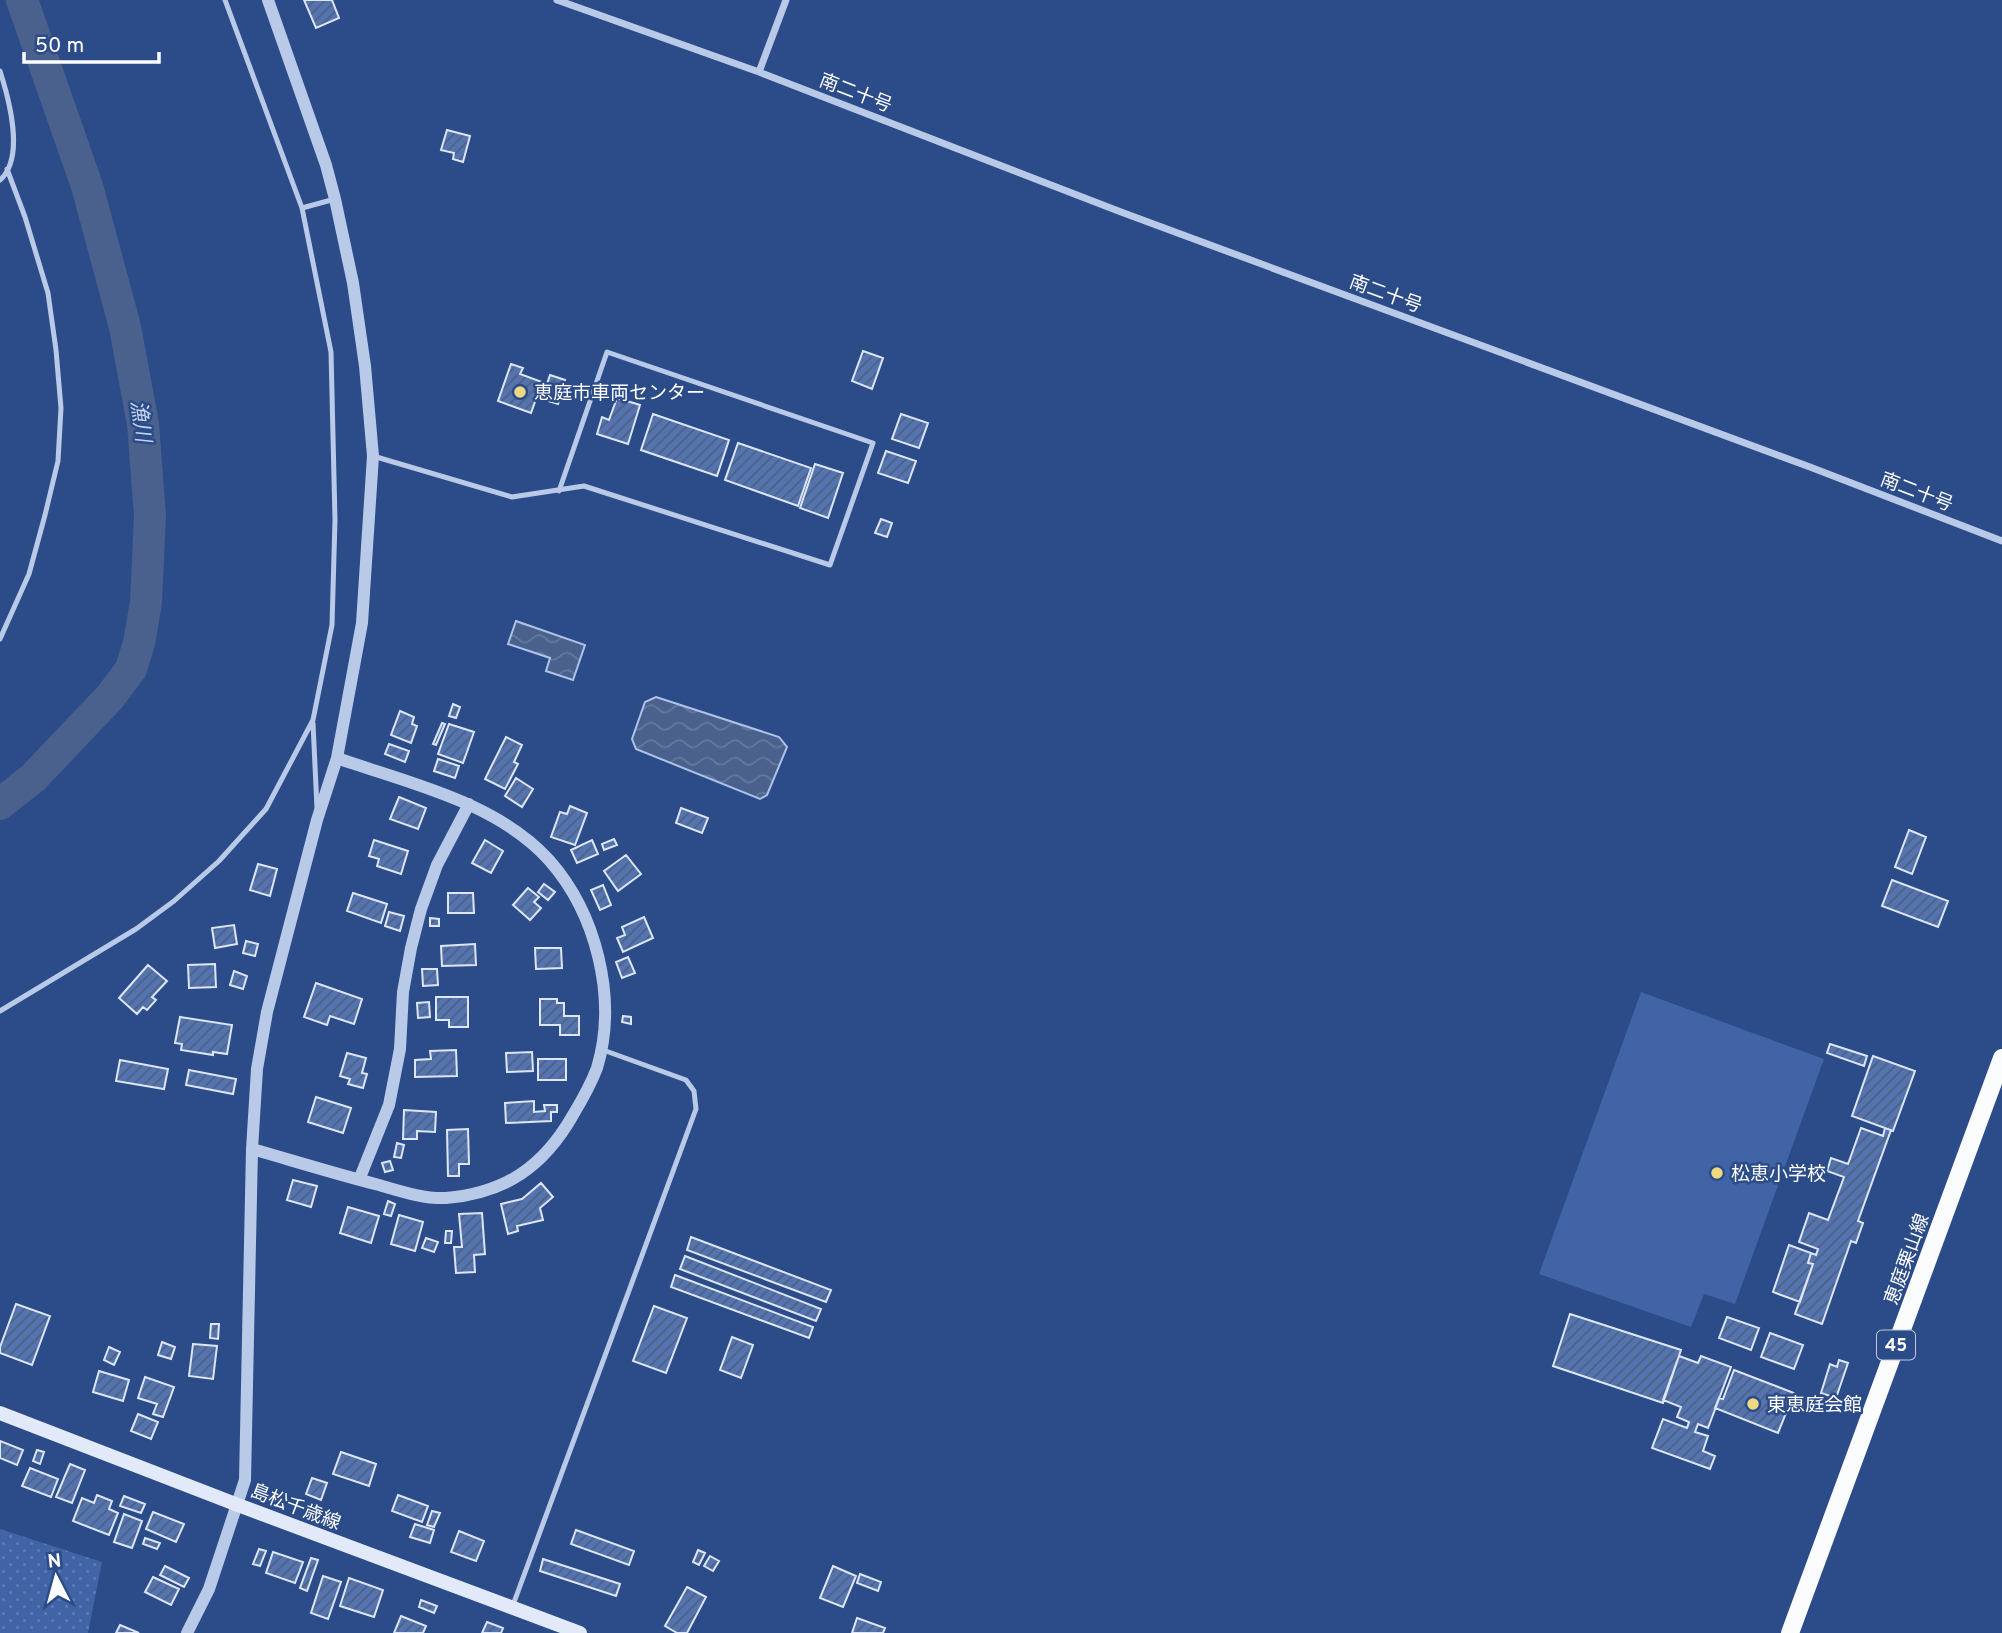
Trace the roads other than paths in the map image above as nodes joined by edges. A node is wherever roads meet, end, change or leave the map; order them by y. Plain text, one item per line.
1 (225, 0) edge
2 (268, 0) edge
3 (557, 0) edge
4 (786, 0) edge
5 (0, 71) edge
6 (759, 72) junction
7 (7, 169) junction
8 (0, 180) edge
9 (335, 199) junction
10 (302, 208) junction
11 (373, 456) junction
12 (559, 491) junction
13 (2002, 541) edge
14 (0, 639) edge
15 (313, 720) junction
16 (337, 758) junction
17 (469, 804) junction
18 (317, 820) junction
19 (0, 1011) edge
20 (601, 1049) junction
21 (2002, 1058) edge
22 (252, 1149) junction
23 (359, 1180) junction
24 (0, 1413) edge
25 (238, 1505) junction
26 (512, 1608) junction
27 (187, 1633) edge
28 (580, 1633) edge
29 (1790, 1633) edge

1 - 10 lane
2 - 9 street
3 - 6 street, 南二十号
4 - 6 street
5 - 7 lane
6 - 13 street, 南二十号
7 - 8 lane
7 - 14 lane
9 - 10 lane
9 - 11 street
10 - 15 lane
11 - 12 lane
11 - 16 street
12 - 12 lane
15 - 18 lane
15 - 19 lane
16 - 17 street
16 - 18 street
17 - 20 street
17 - 23 street
18 - 22 street
20 - 23 street
20 - 26 lane
21 - 29 main road, 恵庭栗山線 / 45
22 - 23 street
22 - 25 street
24 - 25 main road, 島松千歳線
25 - 26 main road, 島松千歳線
25 - 27 street
26 - 28 main road, 島松千歳線

